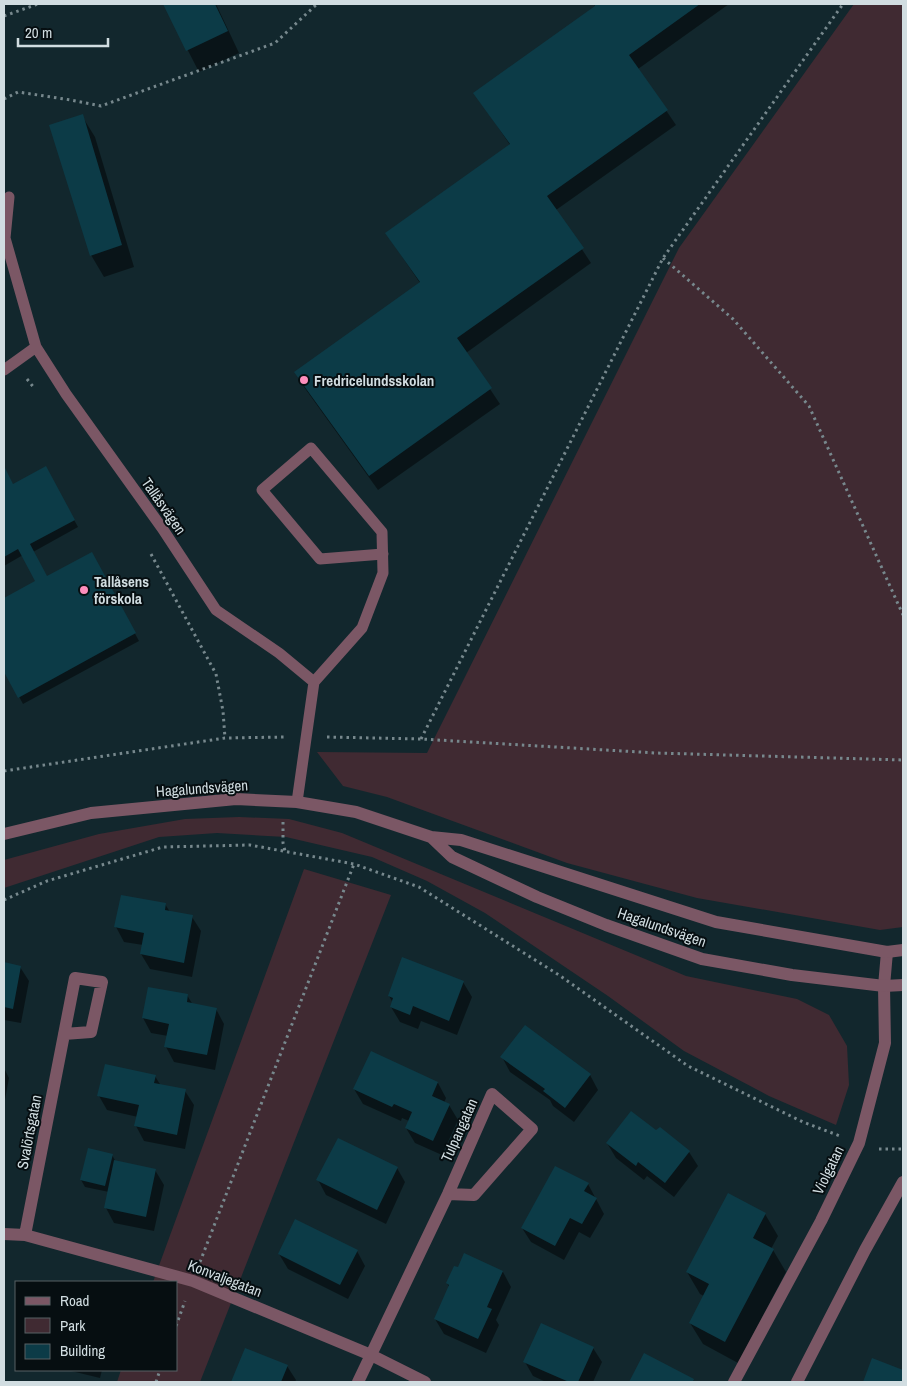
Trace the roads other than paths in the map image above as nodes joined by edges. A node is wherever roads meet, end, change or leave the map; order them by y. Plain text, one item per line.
1 (9, 197) dead end
2 (36, 347) junction
3 (4, 370) edge
4 (383, 554) junction
5 (314, 682) junction
6 (297, 802) junction
7 (4, 834) edge
8 (431, 838) junction
9 (903, 950) edge
10 (887, 952) junction
11 (884, 986) junction
12 (903, 986) edge
13 (64, 1034) junction
14 (903, 1182) edge
15 (448, 1194) junction
16 (4, 1234) edge
17 (25, 1236) junction
18 (371, 1354) junction
19 (358, 1382) edge
20 (424, 1382) edge
21 (734, 1382) edge
22 (797, 1382) edge

1 - 2 lane, Tallåsvägen
2 - 3 lane
2 - 5 lane, Tallåsvägen
4 - 4 lane
4 - 5 lane
5 - 6 lane
6 - 7 street, Hagalundsvägen
6 - 8 street, Hagalundsvägen
8 - 10 street, Hagalundsvägen
8 - 11 street, Hagalundsvägen
9 - 10 street, Hagalundsvägen
10 - 11 street, Violgatan
11 - 12 street, Hagalundsvägen
11 - 21 street, Violgatan
13 - 13 street, Svalörtsgatan
13 - 17 street, Svalörtsgatan
14 - 22 street
15 - 15 street, Tulpangatan
15 - 18 street, Tulpangatan
16 - 17 street, Konvaljegatan
17 - 18 street, Konvaljegatan
18 - 19 street, Tulpangatan
18 - 20 street, Konvaljegatan

